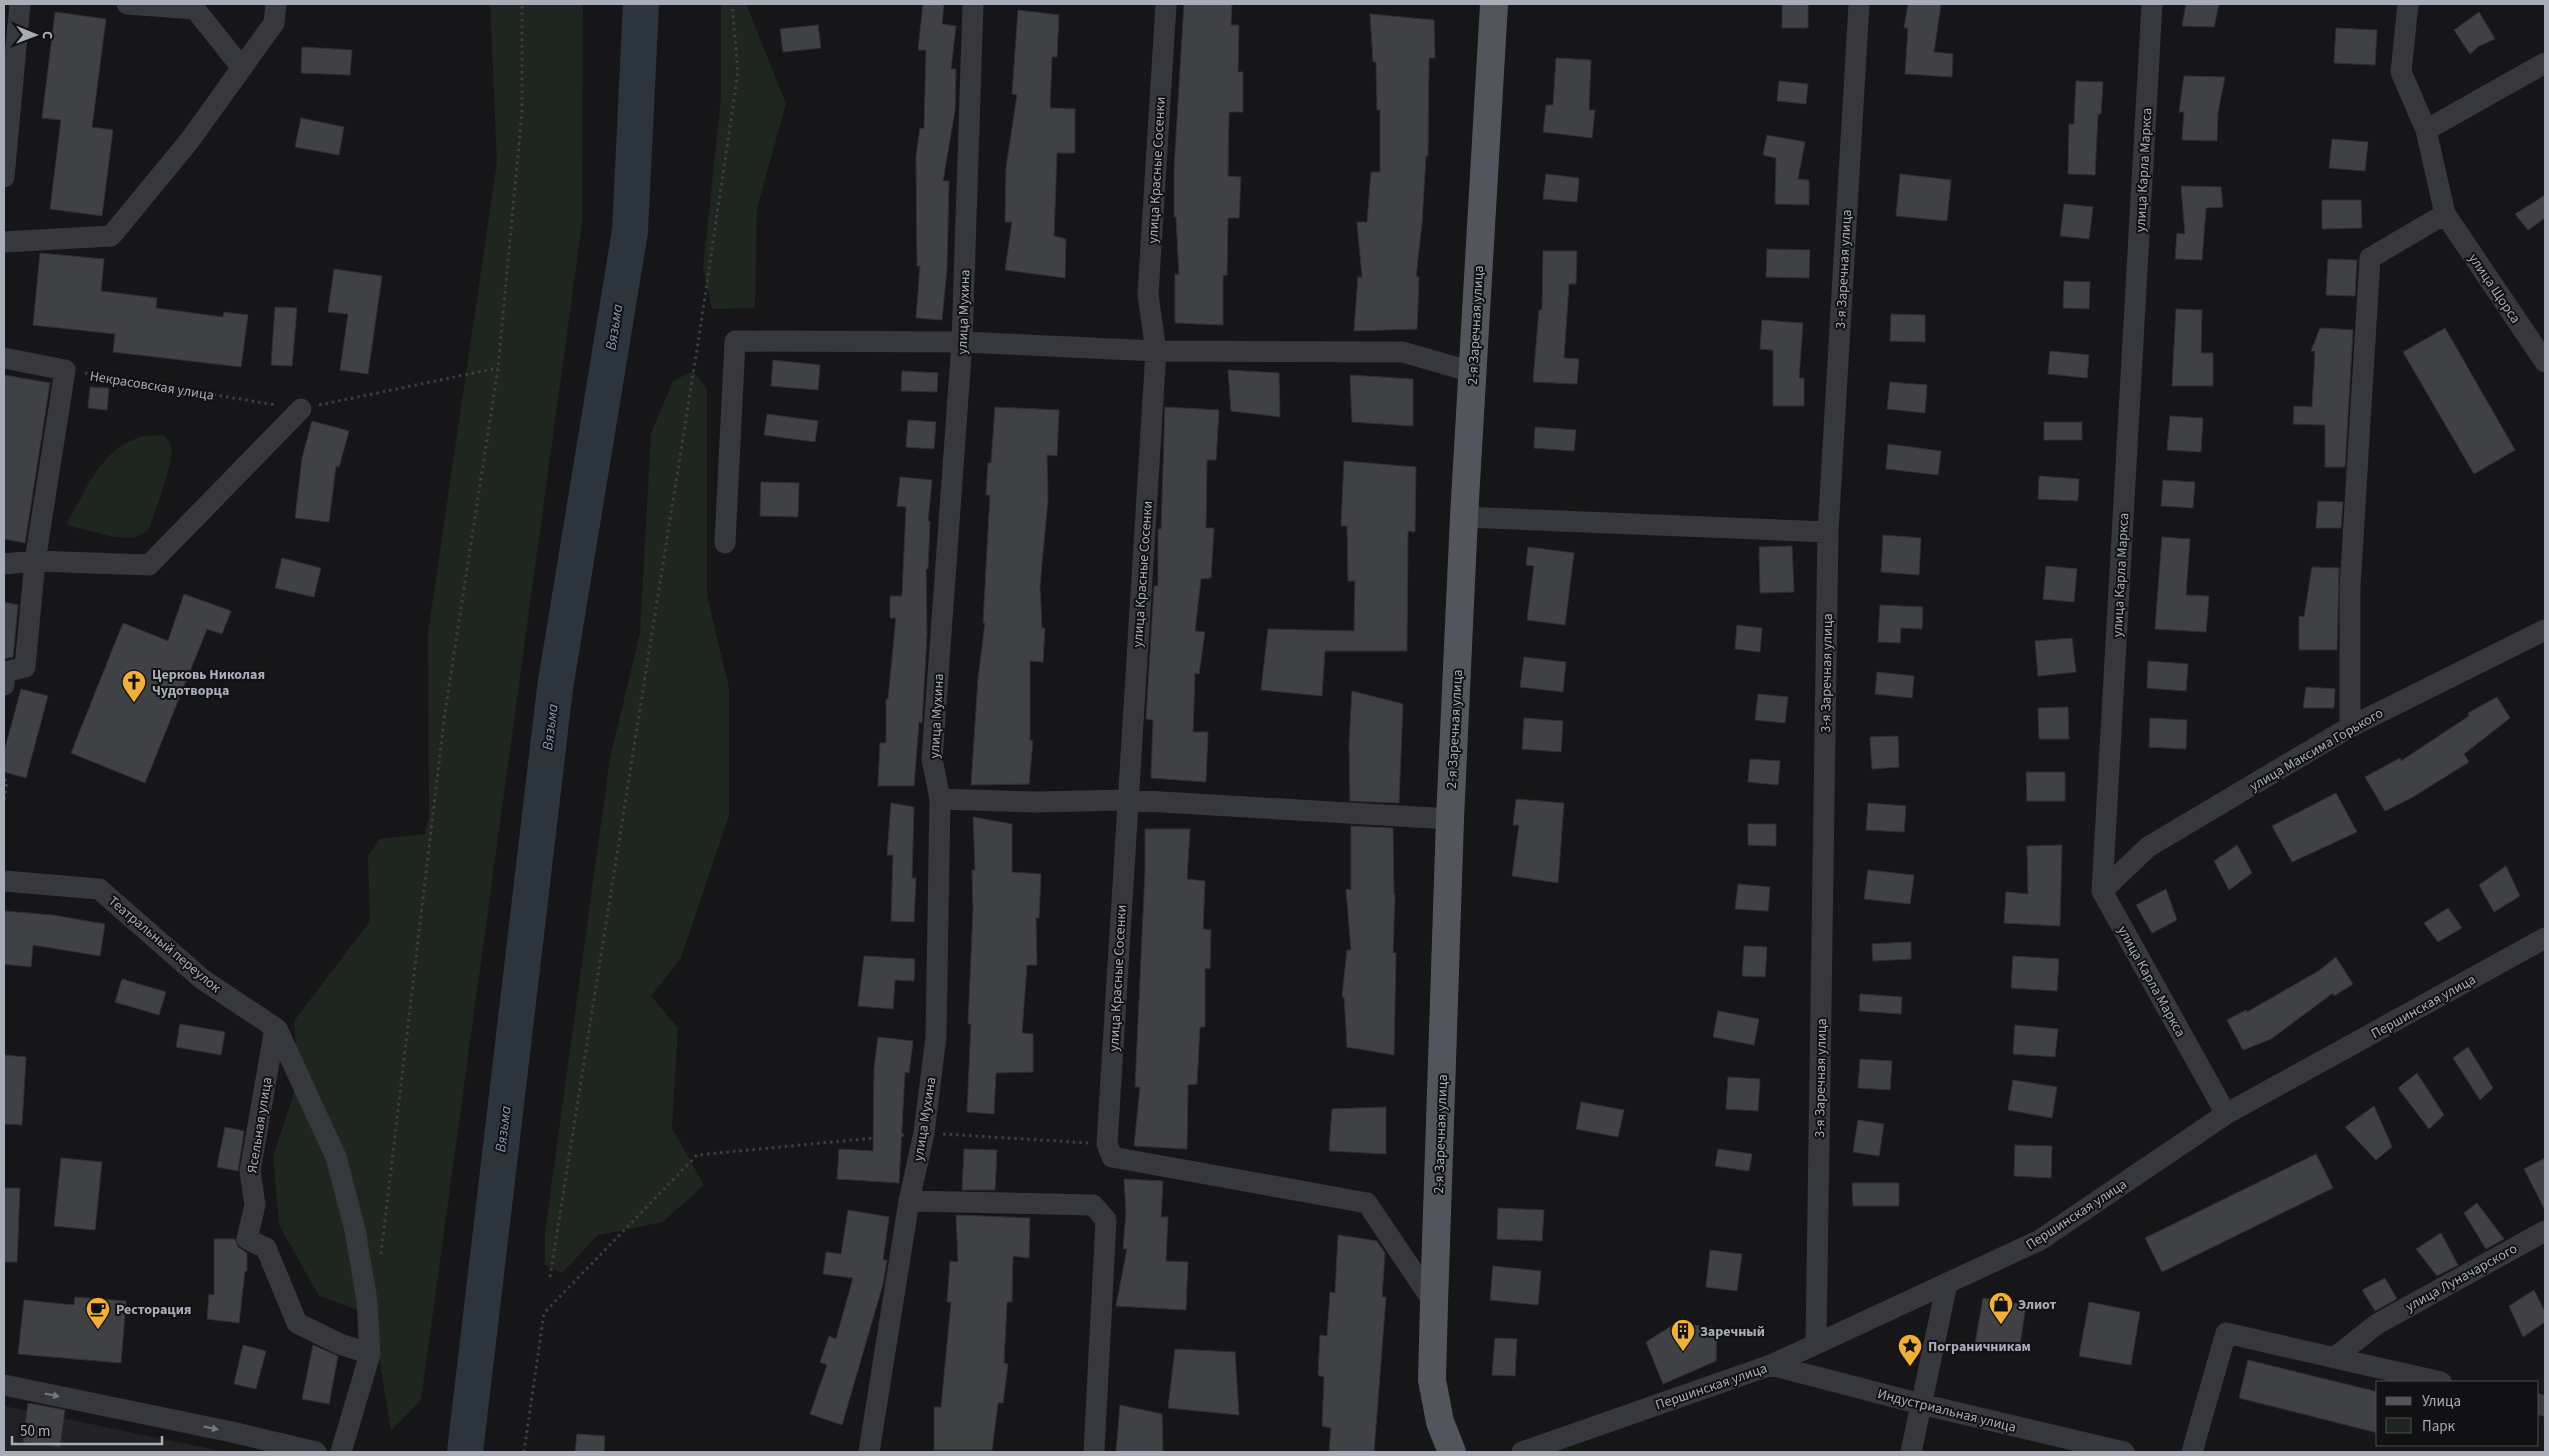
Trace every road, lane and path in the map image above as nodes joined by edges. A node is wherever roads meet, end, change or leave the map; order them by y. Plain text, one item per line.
1 (20, 4) edge
2 (128, 4) edge
3 (522, 4) edge
4 (732, 4) edge
5 (972, 4) edge
6 (1166, 4) edge
7 (1494, 4) edge
8 (1858, 4) edge
9 (2152, 4) edge
10 (2408, 4) edge
11 (275, 14) edge
12 (2545, 63) edge
13 (242, 68) junction
14 (2426, 130) junction
15 (6, 138) edge
16 (4, 177) edge
17 (2445, 214) junction
18 (4, 242) edge
19 (962, 342) junction
20 (1156, 351) junction
21 (4, 358) edge
22 (2545, 362) edge
23 (498, 368) junction
24 (66, 370) junction
25 (1472, 372) junction
26 (301, 409) junction
27 (1464, 517) junction
28 (1828, 532) junction
29 (725, 543) dead end
30 (35, 561) junction
31 (4, 564) edge
32 (2545, 630) edge
33 (4, 685) edge
34 (2350, 727) junction
35 (4, 780) edge
36 (940, 799) junction
37 (1128, 800) junction
38 (4, 802) edge
39 (1450, 819) junction
40 (4, 881) edge
41 (2102, 891) junction
42 (2545, 938) edge
43 (275, 1028) junction
44 (2226, 1114) junction
45 (924, 1133) junction
46 (1107, 1144) junction
47 (909, 1201) junction
48 (2545, 1231) edge
49 (381, 1255) dead end
50 (550, 1277) dead end
51 (1948, 1284) junction
52 (1434, 1303) junction
53 (1816, 1343) junction
54 (370, 1354) junction
55 (2334, 1358) junction
56 (1770, 1365) junction
57 (2437, 1381) edge
58 (4, 1385) edge
59 (1921, 1404) junction
60 (316, 1452) edge
61 (341, 1452) edge
62 (524, 1452) edge
63 (869, 1452) edge
64 (1094, 1452) edge
65 (1452, 1452) edge
66 (1522, 1452) edge
67 (1911, 1452) edge
68 (2124, 1452) edge
69 (2192, 1452) edge

1 - 15 street
2 - 13 street
3 - 23 path
4 - 50 path
5 - 19 street, улица Мухина
6 - 20 street, улица Красные Сосенки
7 - 25 main road, 2-я Заречная улица
8 - 28 street, 3-я Заречная улица
9 - 41 street, улица Карла Маркса
10 - 14 street
11 - 13 street
12 - 14 street
13 - 18 street
14 - 17 street
15 - 16 street
17 - 22 street, улица Щорса
17 - 34 street
19 - 20 street
19 - 29 street
19 - 36 street, улица Мухина
20 - 25 street
20 - 37 street, улица Красные Сосенки
21 - 24 street
23 - 26 path
23 - 49 path
24 - 26 path, Некрасовская улица
24 - 30 street
25 - 27 main road, 2-я Заречная улица
26 - 30 street
27 - 28 street
27 - 39 main road, 2-я Заречная улица
28 - 53 street, 3-я Заречная улица
30 - 31 street
30 - 33 street
32 - 34 street, улица Максима Горького
34 - 41 street, улица Максима Горького
35 - 38 path
36 - 37 street
36 - 45 street, улица Мухина
37 - 39 street
37 - 46 street, улица Красные Сосенки
39 - 52 main road, 2-я Заречная улица
40 - 43 street, Театральный переулок
41 - 44 street, улица Карла Маркса
42 - 44 street, Першинская улица
43 - 54 street
43 - 54 street, Ясельная улица
44 - 51 street, Першинская улица
45 - 46 path
45 - 47 street, улица Мухина
45 - 62 path
46 - 52 street
47 - 63 street, улица Мухина
47 - 64 street
48 - 55 street, улица Луначарского
51 - 53 street, Першинская улица
51 - 59 street
52 - 65 main road, 2-я Заречная улица
53 - 56 street, Першинская улица
54 - 61 street
55 - 57 street
55 - 69 street
56 - 59 street, Индустриальная улица
56 - 66 street, Першинская улица
58 -> 60 street
59 - 67 street
59 - 68 street, Индустриальная улица

